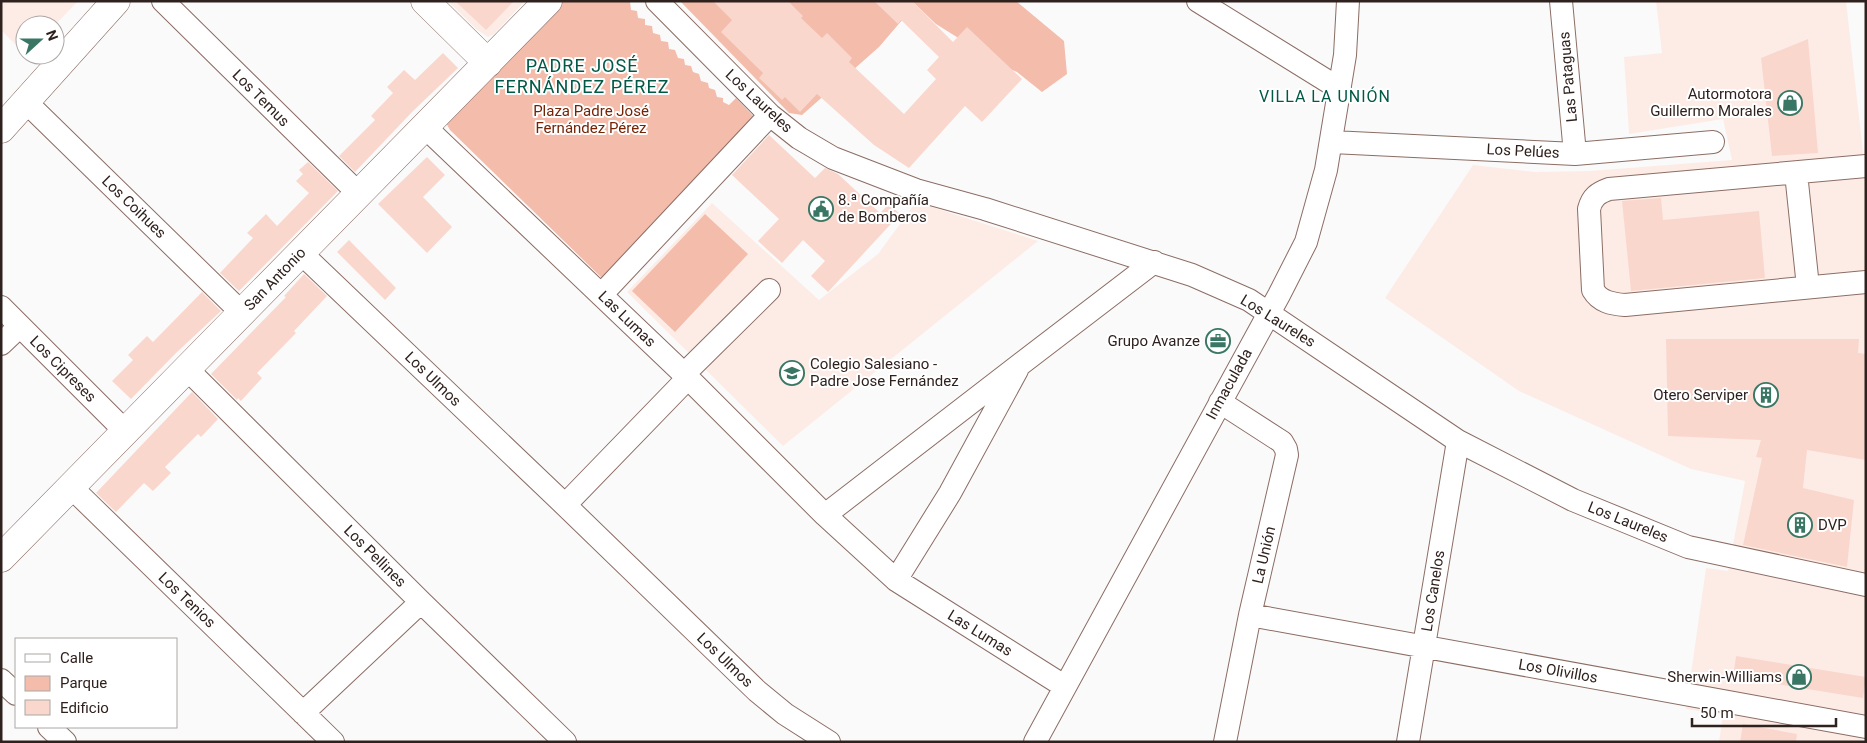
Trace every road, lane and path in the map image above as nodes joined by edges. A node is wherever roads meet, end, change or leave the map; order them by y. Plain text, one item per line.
1 (116, 1) edge
2 (163, 1) edge
3 (425, 1) edge
4 (548, 1) edge
5 (1348, 1) edge
6 (1561, 1) edge
7 (660, 2) edge
8 (1202, 3) edge
9 (488, 63) junction
10 (1340, 89) junction
11 (26, 102) junction
12 (770, 115) junction
13 (425, 127) junction
14 (1, 129) edge
15 (1332, 142) junction
16 (1713, 142) dead end
17 (1575, 154) junction
18 (1866, 166) edge
19 (1796, 173) junction
20 (359, 194) junction
21 (300, 253) junction
22 (1154, 262) junction
23 (1866, 282) edge
24 (1808, 287) junction
25 (769, 290) dead end
26 (601, 294) junction
27 (1, 307) edge
28 (242, 313) junction
29 (1269, 313) junction
30 (20, 326) junction
31 (1, 344) edge
32 (1022, 363) junction
33 (187, 369) junction
34 (686, 376) junction
35 (1220, 402) junction
36 (126, 431) junction
37 (1458, 441) junction
38 (71, 487) junction
39 (565, 505) junction
40 (825, 516) junction
41 (1, 558) edge
42 (896, 580) junction
43 (1866, 585) edge
44 (421, 602) junction
45 (1250, 615) junction
46 (1424, 647) junction
47 (1, 680) edge
48 (1064, 686) junction
49 (15, 693) edge
50 (303, 713) junction
51 (1866, 727) edge
52 (50, 728) edge
53 (65, 742) edge
54 (333, 742) edge
55 (565, 742) edge
56 (829, 742) edge
57 (1035, 742) edge
58 (1225, 742) edge
59 (1408, 742) edge

1 - 11 main road
2 - 20 street, Los Temus
3 - 9 main road
4 - 9 main road, San Antonio
5 - 10 street, Inmaculada
6 - 17 street, Las Pataguas
7 - 12 street, Los Laureles
8 - 10 street
9 - 13 main road, San Antonio
10 - 15 street, Inmaculada
11 - 14 main road
11 - 28 street, Los Coihues
12 - 22 street, Los Laureles
12 - 26 street
13 - 20 main road, San Antonio
13 - 26 street, Las Lumas
15 - 17 street, Los Pelúes
15 - 29 street, Inmaculada
16 - 17 street, Los Pelúes
18 - 19 street
19 - 24 street
19 - 24 street
20 - 21 main road, San Antonio
21 - 28 main road, San Antonio
21 - 39 street, Los Ulmos
22 - 29 street, Los Laureles
22 - 32 street
23 - 24 street
25 - 34 street
26 - 34 street, Las Lumas
27 - 30 street, Los Cipreses
28 - 33 main road, San Antonio
29 - 35 street, Inmaculada
29 - 37 street, Los Laureles
30 - 31 street
30 - 36 street, Los Cipreses
32 - 40 street
32 - 42 street
33 - 36 main road, San Antonio
33 - 44 street, Los Pellines
34 - 39 street
34 - 40 street, Las Lumas
35 - 45 street, La Unión
35 - 48 street, Inmaculada
36 - 38 main road, San Antonio
37 - 43 street, Los Laureles
37 - 46 street, Los Canelos
38 - 41 main road, San Antonio
38 - 50 street, Los Tenios
39 - 56 street, Los Ulmos
40 - 42 street, Las Lumas
42 - 48 street, Las Lumas
44 - 50 street
44 - 55 street, Los Pellines
45 - 46 street, Los Olivillos
45 - 58 street, La Unión
46 - 51 street, Los Olivillos
46 - 59 street, Los Canelos
47 - 49 street
48 - 57 street, Inmaculada
50 - 54 street, Los Tenios
52 - 53 street

